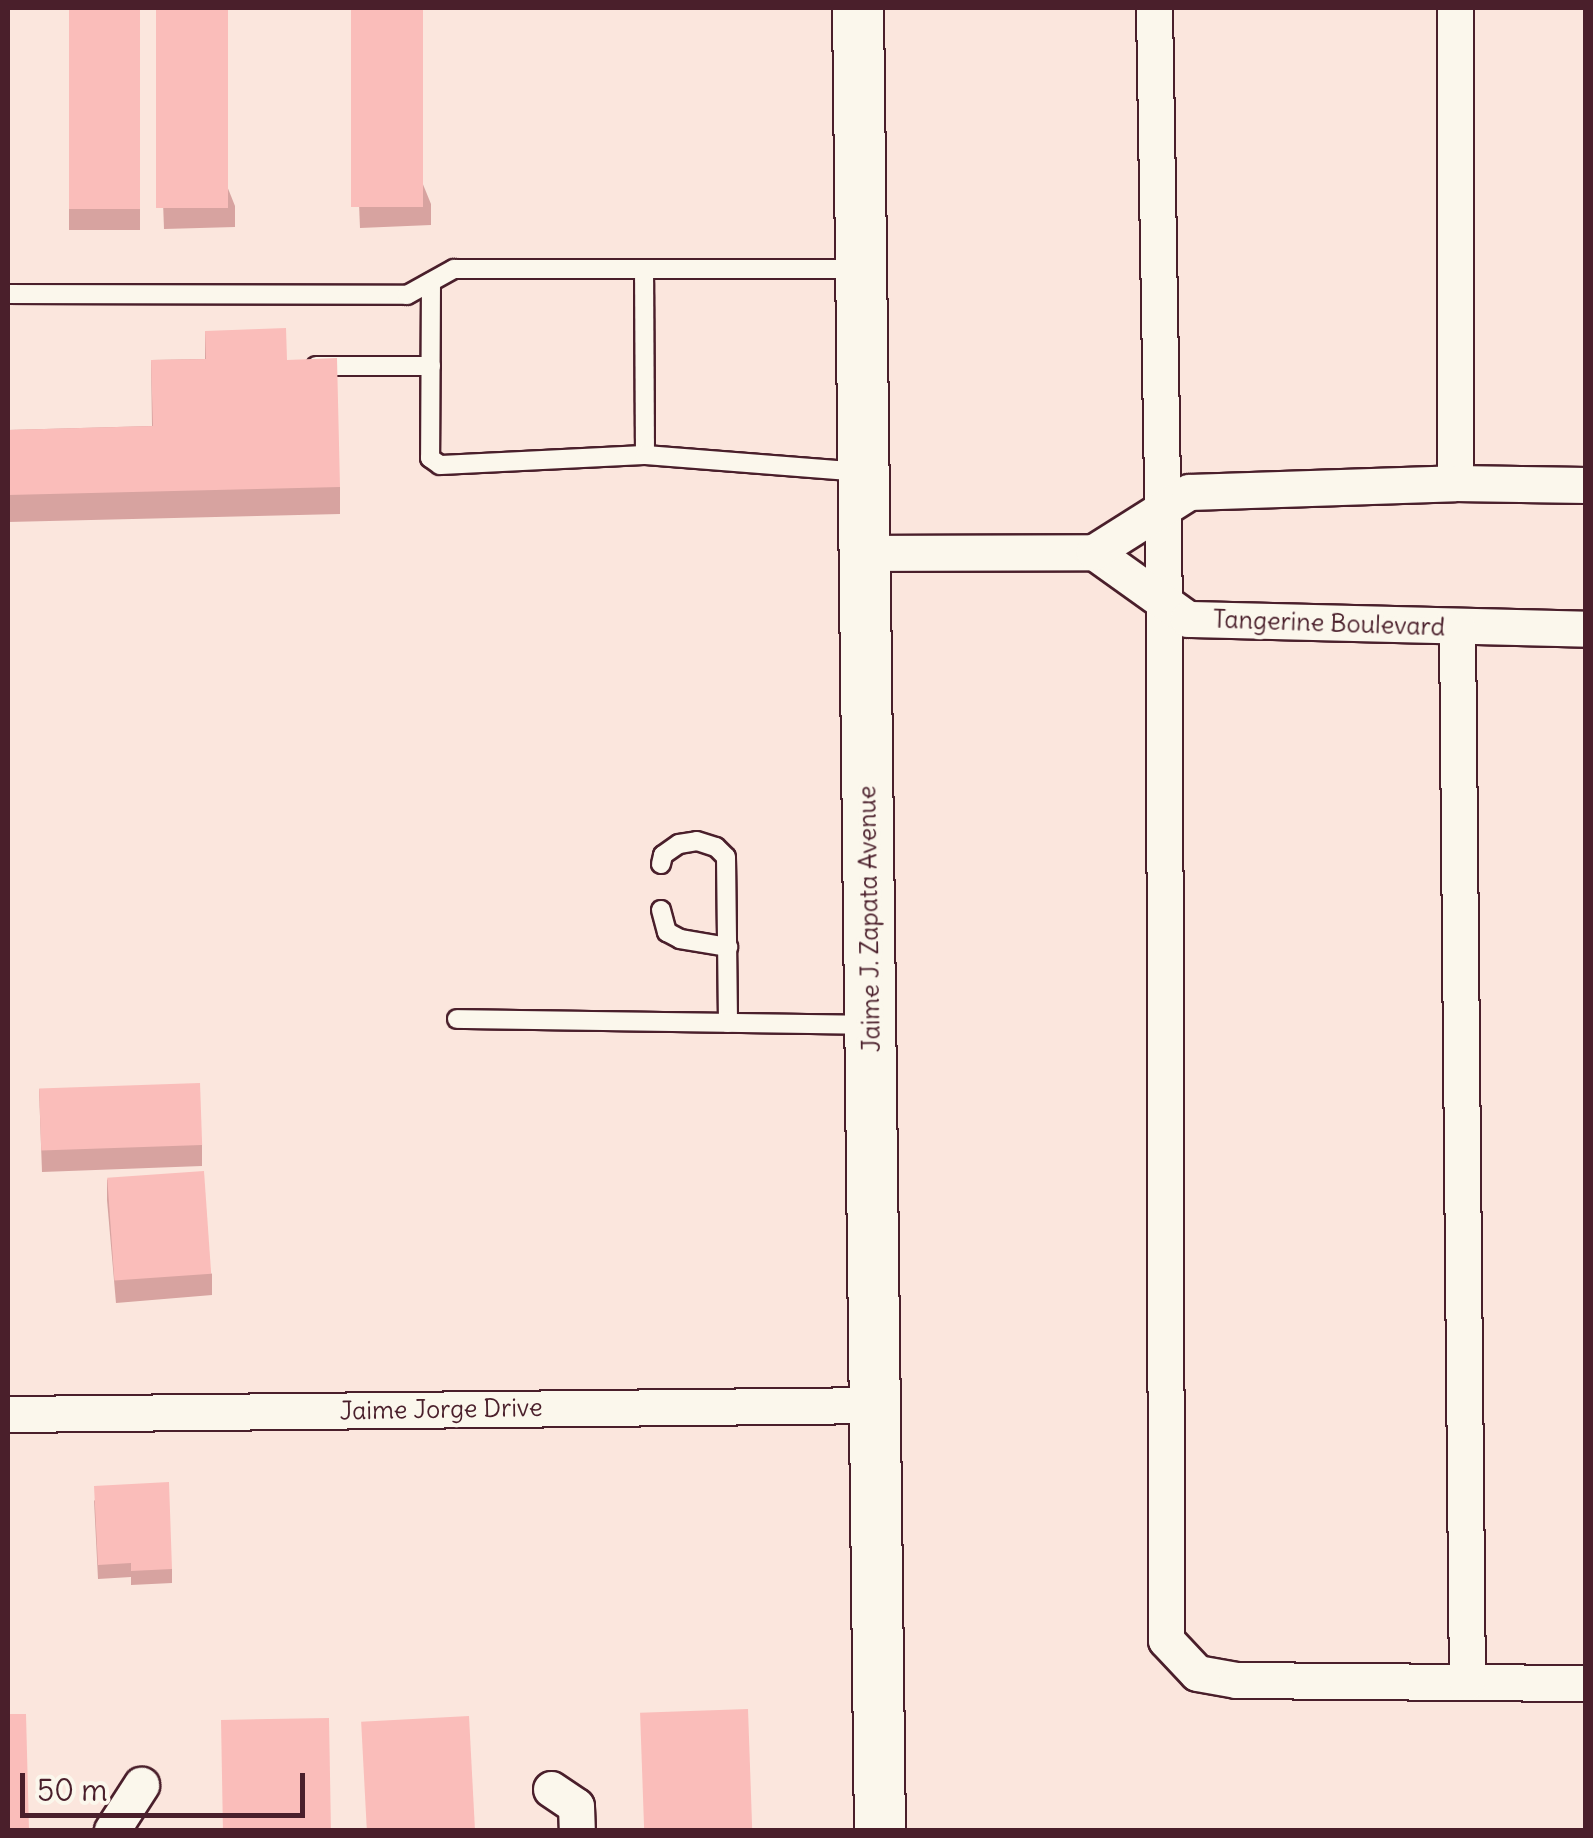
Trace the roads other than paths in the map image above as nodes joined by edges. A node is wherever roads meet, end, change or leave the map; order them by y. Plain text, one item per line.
1 (858, 8) edge
2 (1154, 8) edge
3 (1454, 8) edge
4 (644, 269) junction
5 (861, 269) junction
6 (431, 282) junction
7 (8, 294) edge
8 (310, 366) edge
9 (430, 366) junction
10 (645, 455) junction
11 (864, 472) junction
12 (1455, 483) junction
13 (1586, 485) edge
14 (1161, 506) junction
15 (1094, 552) junction
16 (864, 553) junction
17 (1164, 604) junction
18 (1457, 627) junction
19 (1586, 628) edge
20 (661, 864) dead end
21 (661, 910) dead end
22 (728, 947) junction
23 (457, 1019) dead end
24 (728, 1023) junction
25 (870, 1026) junction
26 (875, 1405) junction
27 (8, 1414) edge
28 (1468, 1682) junction
29 (1586, 1683) edge
30 (141, 1784) dead end
31 (551, 1790) dead end
32 (112, 1830) edge
33 (578, 1830) edge
34 (880, 1830) edge

1 - 5 street, Jaime J. Zapata Avenue
2 - 14 street
3 - 12 street
4 - 5 lane
4 - 6 lane
4 - 10 lane
5 - 11 street, Jaime J. Zapata Avenue
6 - 7 lane
6 - 9 lane
8 - 9 lane
9 - 10 lane
10 - 11 lane
11 - 16 street, Jaime J. Zapata Avenue
12 - 13 street
12 - 14 street
14 - 15 street
14 - 17 street
15 - 16 street
15 - 17 street, Tangerine Boulevard
16 - 25 street, Jaime J. Zapata Avenue
17 - 18 street, Tangerine Boulevard
17 - 28 street
18 - 19 street, Tangerine Boulevard
18 - 28 street
20 - 22 lane
21 - 22 lane
22 - 24 lane
23 - 24 lane
24 - 25 lane
25 - 26 street, Jaime J. Zapata Avenue
26 - 27 street, Jaime Jorge Drive
26 - 34 street, Jaime J. Zapata Avenue
28 - 29 street
30 - 32 street
31 - 33 street

